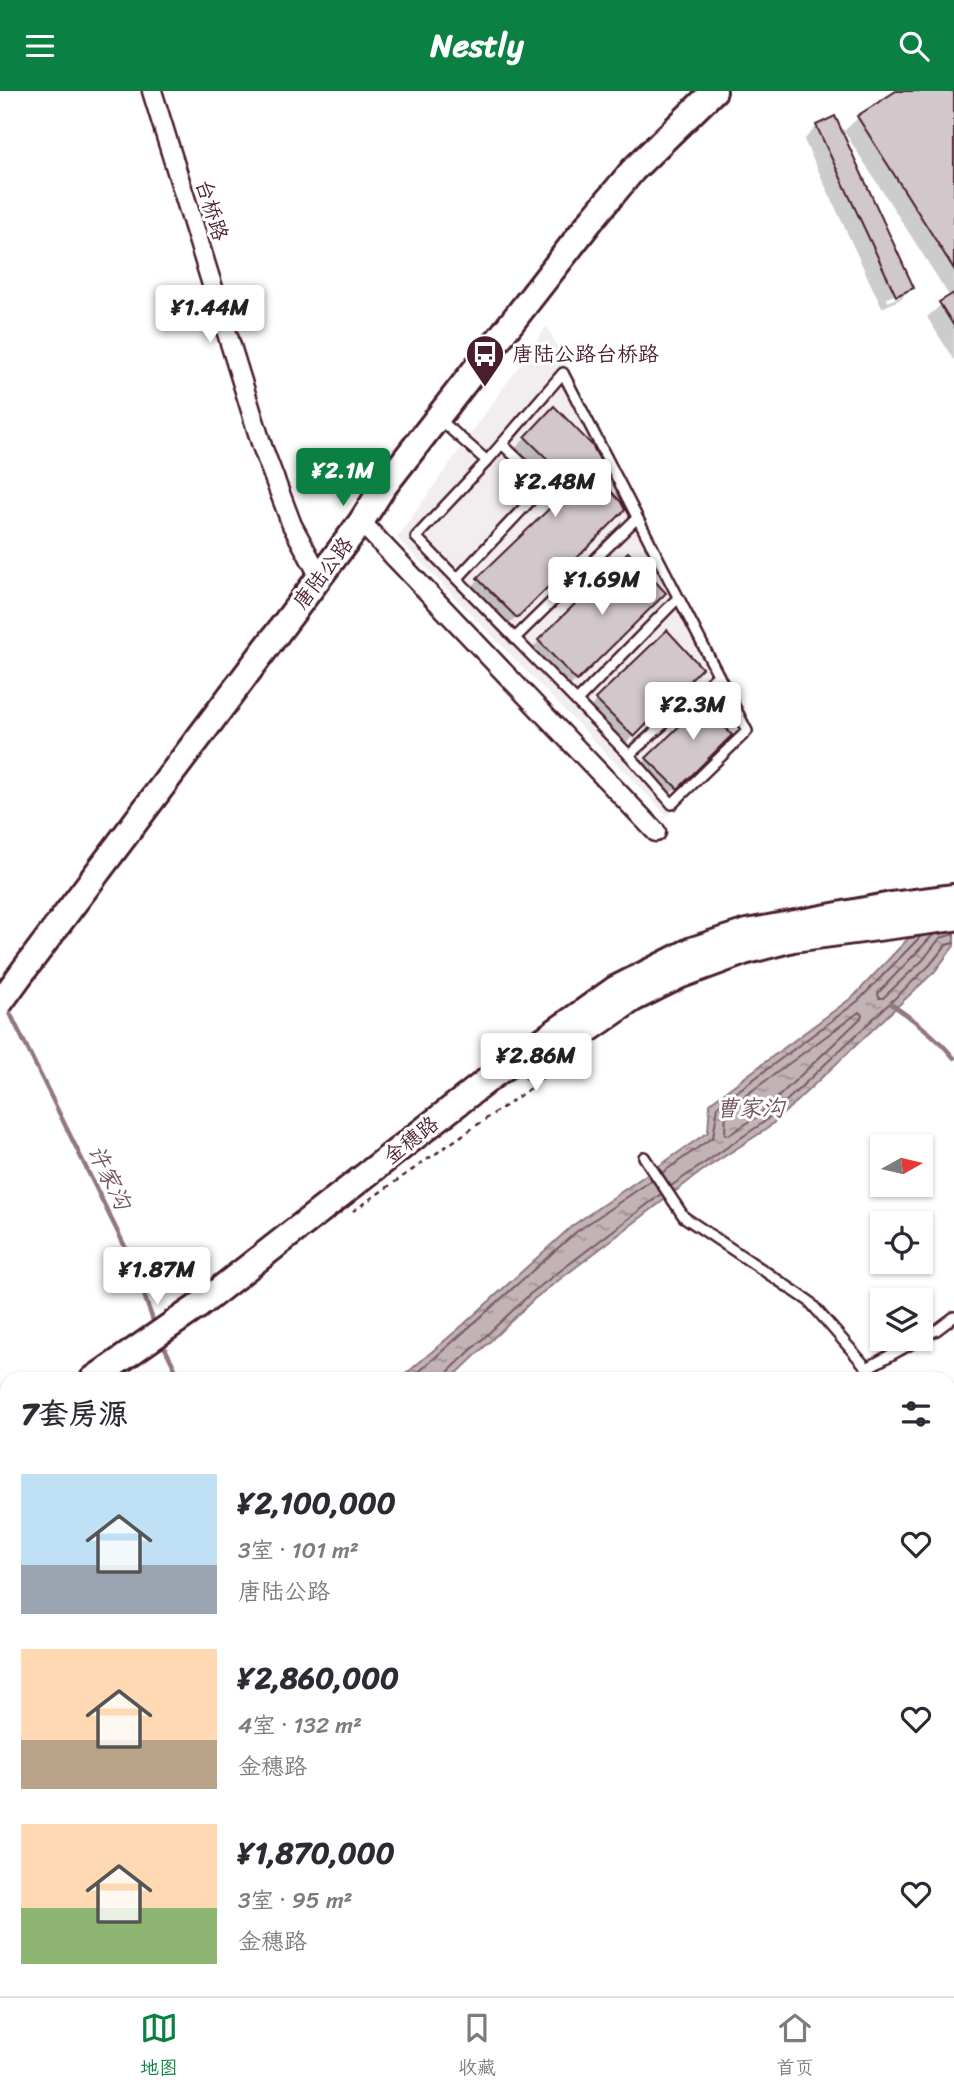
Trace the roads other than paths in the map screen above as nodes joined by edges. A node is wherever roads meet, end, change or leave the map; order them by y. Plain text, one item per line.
1 (152, 91) edge
2 (714, 91) edge
3 (439, 419) junction
4 (502, 444) junction
5 (487, 461) junction
6 (637, 518) junction
7 (361, 522) junction
8 (320, 577) junction
9 (457, 579) junction
10 (678, 598) junction
11 (515, 638) junction
12 (718, 675) junction
13 (577, 701) junction
14 (629, 755) junction
15 (656, 832) dead end
16 (954, 897) edge
17 (895, 915) junction
18 (954, 918) edge
19 (0, 1003) edge
20 (644, 1157) dead end
21 (954, 1317) edge
22 (144, 1347) junction
23 (104, 1372) edge
24 (114, 1372) edge

1 - 8 street, 台桥路
2 - 3 main road, 唐陆公路
3 - 5 lane
3 - 7 main road, 唐陆公路
4 - 5 lane
4 - 6 lane
4 - 9 lane
5 - 9 lane
6 - 10 lane
6 - 11 lane
7 - 8 main road, 唐陆公路
7 - 15 street
8 - 19 main road, 唐陆公路, bridge
9 - 11 lane
10 - 12 lane
10 - 13 lane
11 - 13 lane
12 - 14 lane
12 - 14 lane
13 - 14 lane
16 - 17 main road, 金穗路
17 - 18 main road, 金穗路
17 - 22 main road, 金穗路
20 - 21 lane
22 - 23 main road, 金穗路
22 - 24 main road, 金穗路

